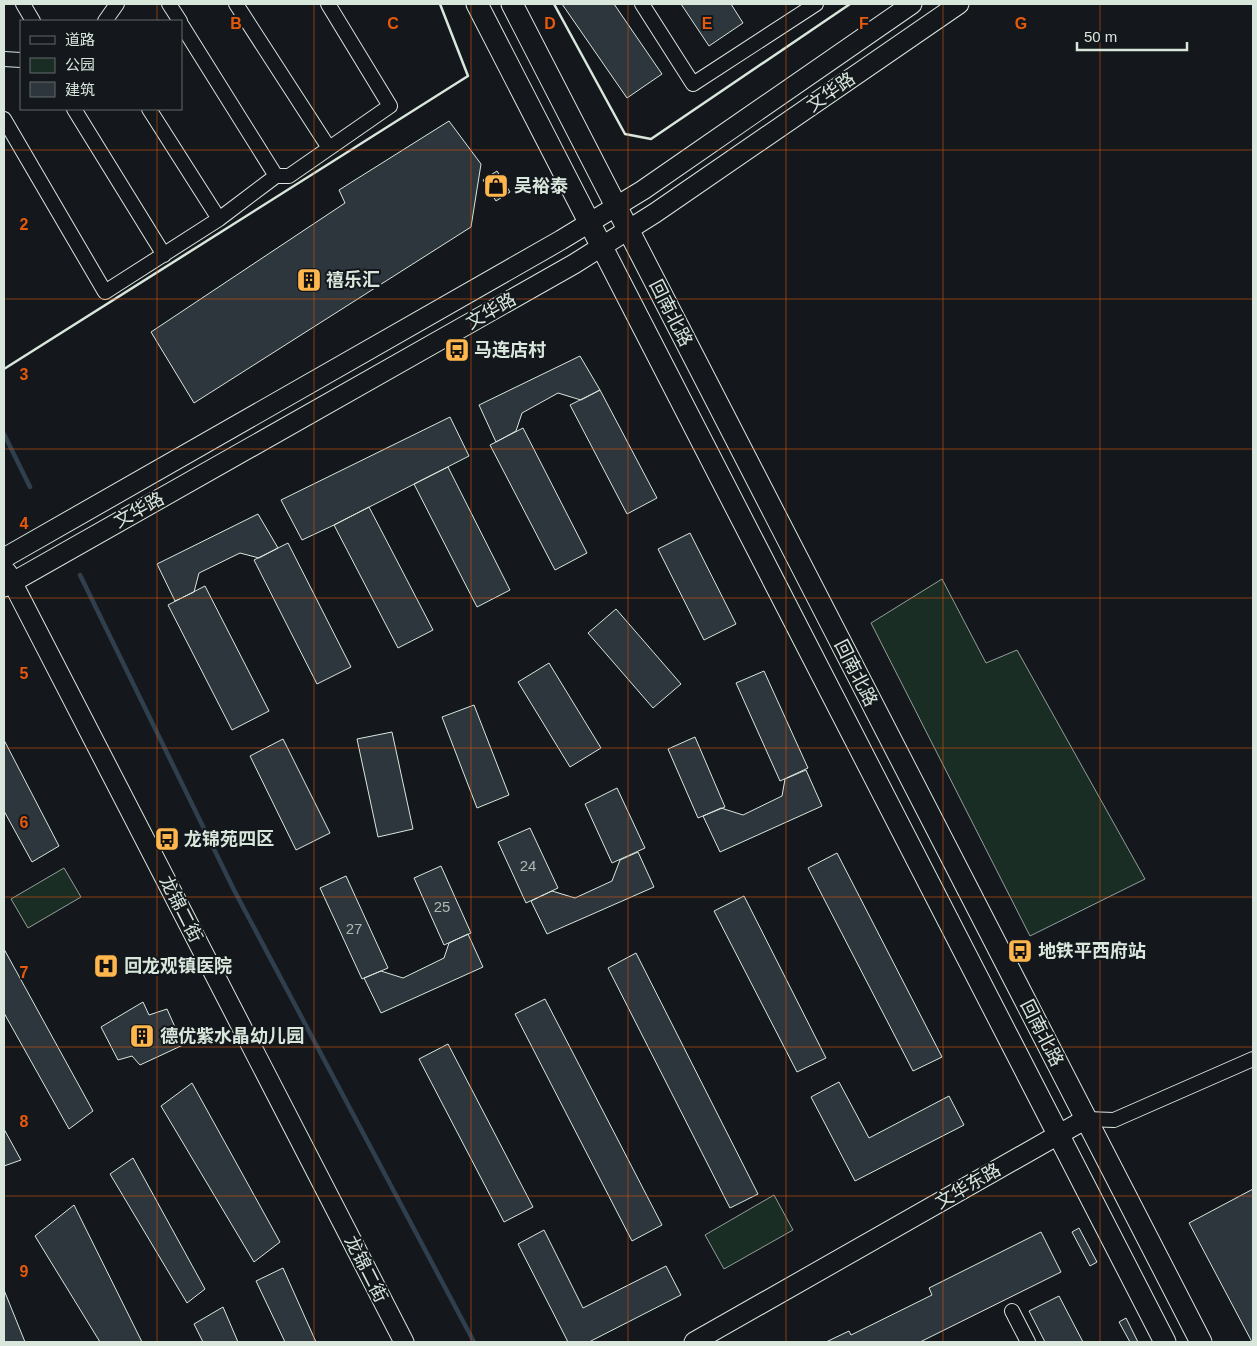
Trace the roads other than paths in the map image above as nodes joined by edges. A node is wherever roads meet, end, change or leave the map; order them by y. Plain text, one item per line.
1 (23, 4) edge
2 (115, 4) edge
3 (169, 4) edge
4 (236, 4) edge
5 (328, 4) edge
6 (477, 4) edge
7 (512, 4) edge
8 (642, 4) edge
9 (816, 4) edge
10 (912, 4) edge
11 (959, 4) edge
12 (32, 20) edge
13 (106, 20) edge
14 (179, 20) edge
15 (182, 25) edge
16 (4, 59) edge
17 (20, 60) edge
18 (75, 110) edge
19 (150, 110) edge
20 (4, 119) edge
21 (329, 148) junction
22 (276, 176) junction
23 (616, 206) junction
24 (219, 219) junction
25 (590, 223) junction
26 (628, 230) junction
27 (602, 246) junction
28 (164, 254) junction
29 (4, 558) edge
30 (4, 565) edge
31 (8, 584) edge
32 (1253, 1059) edge
33 (1086, 1119) junction
34 (1058, 1135) junction
35 (1012, 1311) dead end
36 (404, 1342) edge
37 (694, 1342) edge
38 (1028, 1342) edge
39 (1165, 1342) edge
40 (1201, 1342) edge

1 - 12 street
2 - 13 street
3 - 14 street
4 - 21 street
5 - 21 street
6 - 25 main road, 回南北路
7 - 23 main road, 回南北路
8 - 9 street
10 - 23 street, 文华路
11 - 26 street, 文华路
15 - 22 street
16 - 17 street
18 - 28 street
19 - 24 street
20 - 28 street
21 - 22 street
22 - 24 street
23 - 25 street, 文华路
23 - 26 main road, 回南北路
24 - 28 street
25 - 27 main road, 回南北路
25 - 29 street, 文华路
26 - 27 street, 文华路
26 - 33 main road, 回南北路
27 - 31 street, 文华路
27 - 34 main road, 回南北路
30 - 31 street, 龙锦二街
31 - 36 street, 龙锦二街
32 - 33 street
33 - 34 street, 文华东路
33 - 40 main road, 回南北路
34 - 37 street, 文华东路
34 - 39 main road, 回南北路
35 - 38 street

